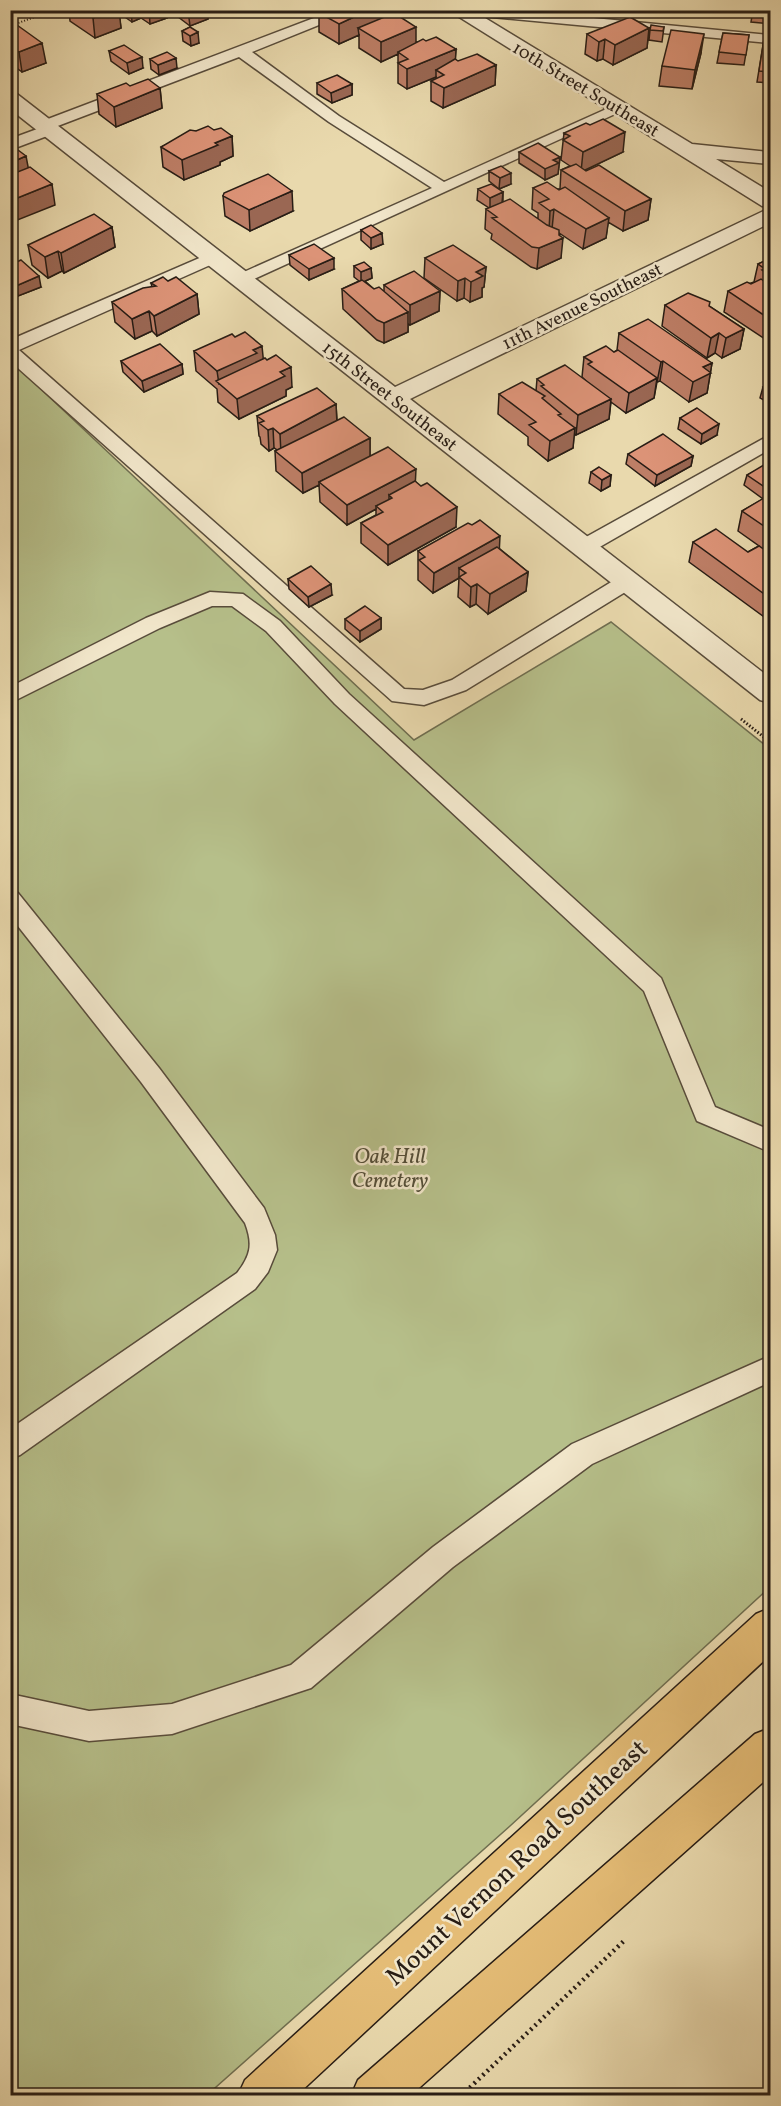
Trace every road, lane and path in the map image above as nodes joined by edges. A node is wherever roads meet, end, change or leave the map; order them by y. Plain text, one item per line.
1 (54, 10) edge
2 (349, 10) edge
3 (458, 10) edge
4 (10, 26) edge
5 (771, 39) edge
6 (241, 51) junction
7 (10, 98) edge
8 (618, 109) junction
9 (47, 128) junction
10 (10, 145) edge
11 (685, 149) junction
12 (771, 158) edge
13 (443, 188) junction
14 (771, 201) edge
15 (771, 215) edge
16 (211, 258) junction
17 (241, 280) junction
18 (10, 349) edge
19 (394, 398) junction
20 (771, 441) edge
21 (584, 547) junction
22 (628, 581) junction
23 (771, 693) edge
24 (10, 696) edge
25 (10, 899) edge
26 (771, 1141) edge
27 (771, 1369) edge
28 (10, 1446) edge
29 (771, 1628) edge
30 (10, 1709) edge
31 (771, 1749) edge
32 (635, 1931) dead end
33 (261, 2096) edge
34 (374, 2096) edge
35 (461, 2096) edge

1 - 4 path
2 - 6 lane
3 - 5 lane
3 - 8 street, 10th Street Southeast
6 - 9 lane
6 - 13 lane
7 - 9 street, 15th Street Southeast
8 - 11 street, 10th Street Southeast
8 - 13 lane
9 - 10 lane
9 - 16 street, 15th Street Southeast
11 - 12 street, 10th Street Southeast
11 - 14 street, 10th Street Southeast
13 - 17 lane
15 - 19 street, 11th Avenue Southeast
16 - 17 street, 15th Street Southeast
16 - 18 lane
17 - 19 street, 15th Street Southeast
18 - 22 lane
19 - 21 street, 15th Street Southeast
20 - 21 lane
21 - 22 street, 15th Street Southeast
22 - 23 street, 15th Street Southeast
24 - 26 lane
25 - 28 lane
27 - 30 lane
29 - 33 main road, Mount Vernon Road Southeast
31 - 34 main road
32 - 35 path

